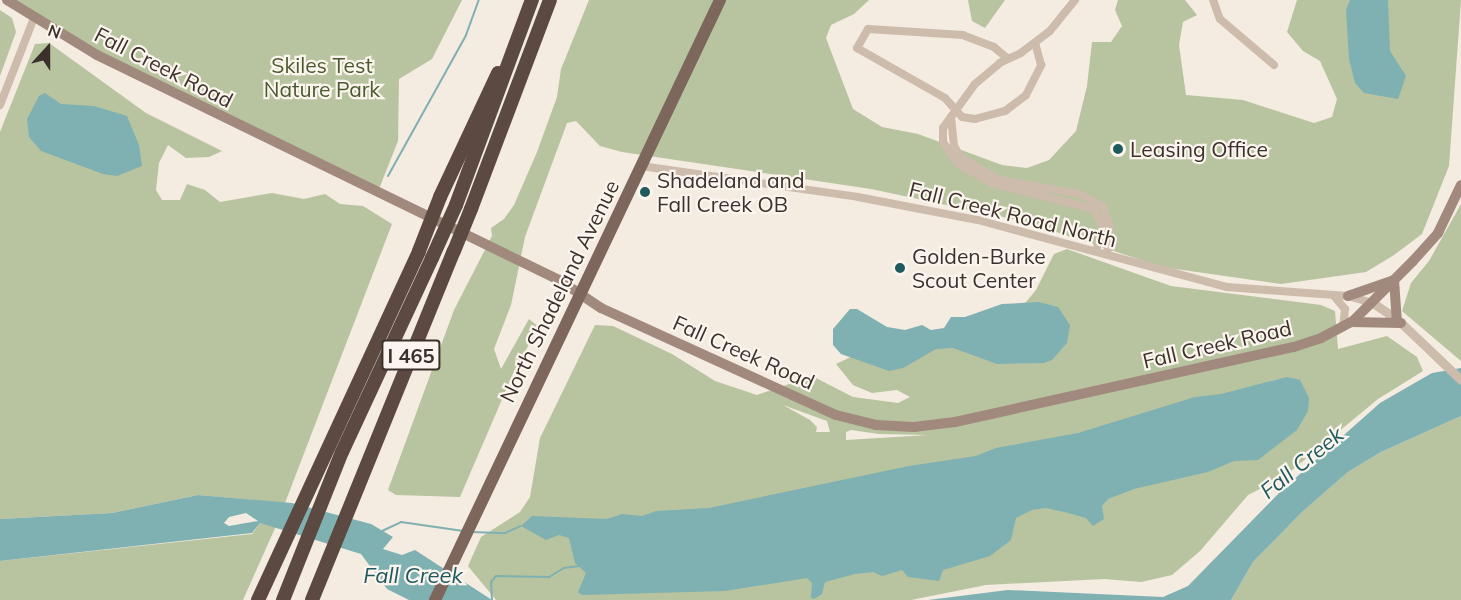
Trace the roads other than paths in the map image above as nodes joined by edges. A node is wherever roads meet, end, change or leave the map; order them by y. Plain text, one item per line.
1 (7, 0) edge
2 (532, 0) edge
3 (550, 0) edge
4 (720, 0) edge
5 (1075, 0) edge
6 (1213, 0) edge
7 (525, 17) junction
8 (34, 18) junction
9 (1035, 43) junction
10 (1006, 58) junction
11 (1274, 65) dead end
12 (0, 105) edge
13 (953, 112) junction
14 (641, 166) junction
15 (1461, 185) edge
16 (1096, 251) junction
17 (1107, 255) junction
18 (1394, 280) junction
19 (579, 293) junction
20 (1334, 296) junction
21 (1348, 296) junction
22 (1374, 303) junction
23 (1399, 321) junction
24 (1347, 324) junction
25 (1461, 380) edge
26 (334, 450) junction
27 (260, 595) edge
28 (283, 598) edge
29 (312, 600) edge
30 (435, 600) edge

1 - 8 main road, Fall Creek Road
2 - 7 highway, I 465
3 - 29 highway, I 465, bridge
4 - 14 main road, North Shadeland Avenue
5 - 9 street
6 - 11 street
7 - 26 highway, bridge
7 - 26 highway, I 465, bridge
8 - 12 street
8 - 19 main road, Fall Creek Road
9 - 10 street
9 - 13 street
10 - 13 street
10 - 13 street
13 - 16 street
13 - 17 street
14 - 16 street, Fall Creek Road North
14 - 19 main road, North Shadeland Avenue
15 - 18 main road, Fall Creek Road
16 - 17 street, Fall Creek Road North
17 - 20 street, Fall Creek Road North
18 - 21 main road
18 - 22 main road, Fall Creek Road
18 - 23 main road
19 - 24 main road, Fall Creek Road
19 - 30 main road, North Shadeland Avenue
20 - 21 street, Fall Creek Road North
20 - 24 street
21 - 22 street, Fall Creek Road North
22 - 23 street
22 - 24 main road, Fall Creek Road
23 - 24 main road
23 - 25 street
26 - 27 highway
26 - 28 highway, I 465

